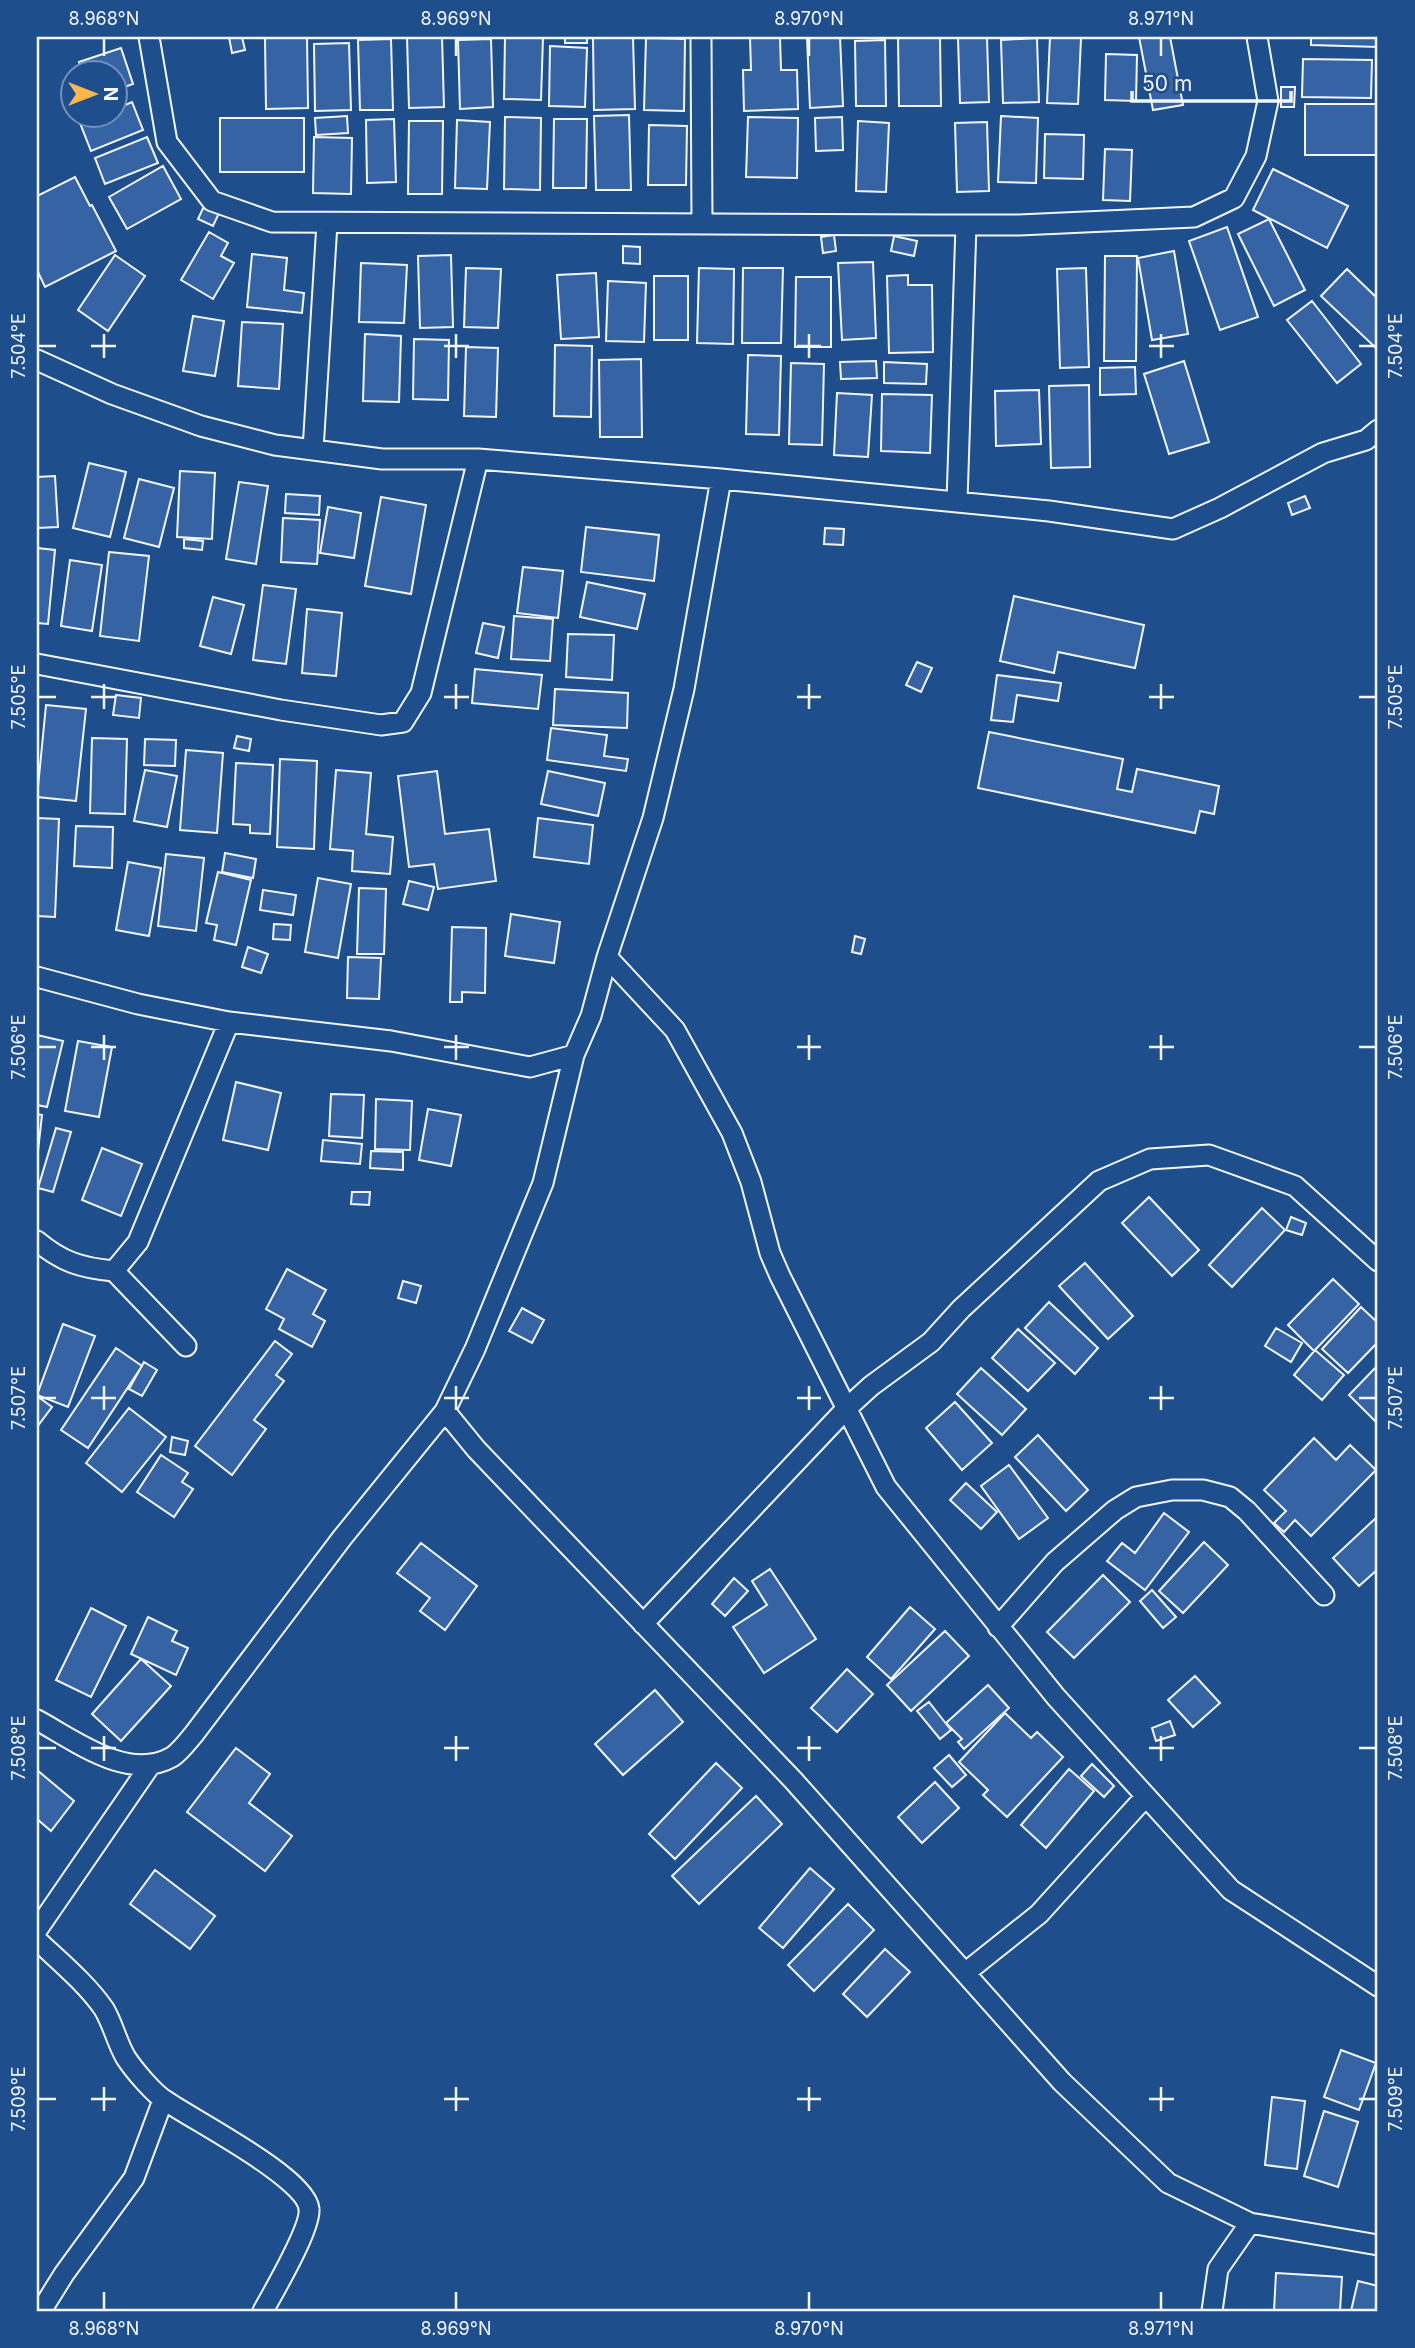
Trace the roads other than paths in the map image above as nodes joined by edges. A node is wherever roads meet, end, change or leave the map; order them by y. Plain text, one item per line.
1 (149, 37) edge
2 (701, 37) edge
3 (1257, 37) edge
4 (327, 223) junction
5 (702, 223) junction
6 (966, 225) junction
7 (37, 360) edge
8 (1378, 430) edge
9 (313, 450) junction
10 (478, 459) junction
11 (721, 479) junction
12 (957, 502) junction
13 (37, 664) edge
14 (607, 957) junction
15 (37, 977) edge
16 (229, 1022) junction
17 (574, 1055) junction
18 (37, 1241) edge
19 (1378, 1261) edge
20 (114, 1270) junction
21 (186, 1346) dead end
22 (847, 1408) junction
23 (445, 1411) junction
24 (1324, 1595) dead end
25 (643, 1623) junction
26 (998, 1627) junction
27 (37, 1720) edge
28 (149, 1767) junction
29 (1146, 1796) junction
30 (37, 1930) edge
31 (37, 1940) edge
32 (965, 1973) junction
33 (1378, 1986) edge
34 (163, 2099) junction
35 (1250, 2223) junction
36 (1378, 2245) edge
37 (41, 2311) edge
38 (263, 2311) edge
39 (1212, 2311) edge

1 - 4 street
2 - 5 street
3 - 6 street
4 - 5 street
4 - 9 street
5 - 6 street
6 - 12 street
7 - 9 street
8 - 12 street
9 - 10 street
10 - 11 street
10 - 13 street
11 - 12 street
11 - 14 street
14 - 17 street
14 - 22 street
15 - 16 street
16 - 17 street
16 - 20 street
17 - 23 street
18 - 20 street
19 - 22 street
20 - 21 street
22 - 25 street
22 - 26 street
23 - 25 street
23 - 28 street
24 - 26 street
25 - 32 street
26 - 29 street
27 - 28 street
28 - 30 street
29 - 32 street
29 - 33 street
31 - 34 street
32 - 35 street
34 - 37 street
34 - 38 street
35 - 36 street
35 - 39 street

